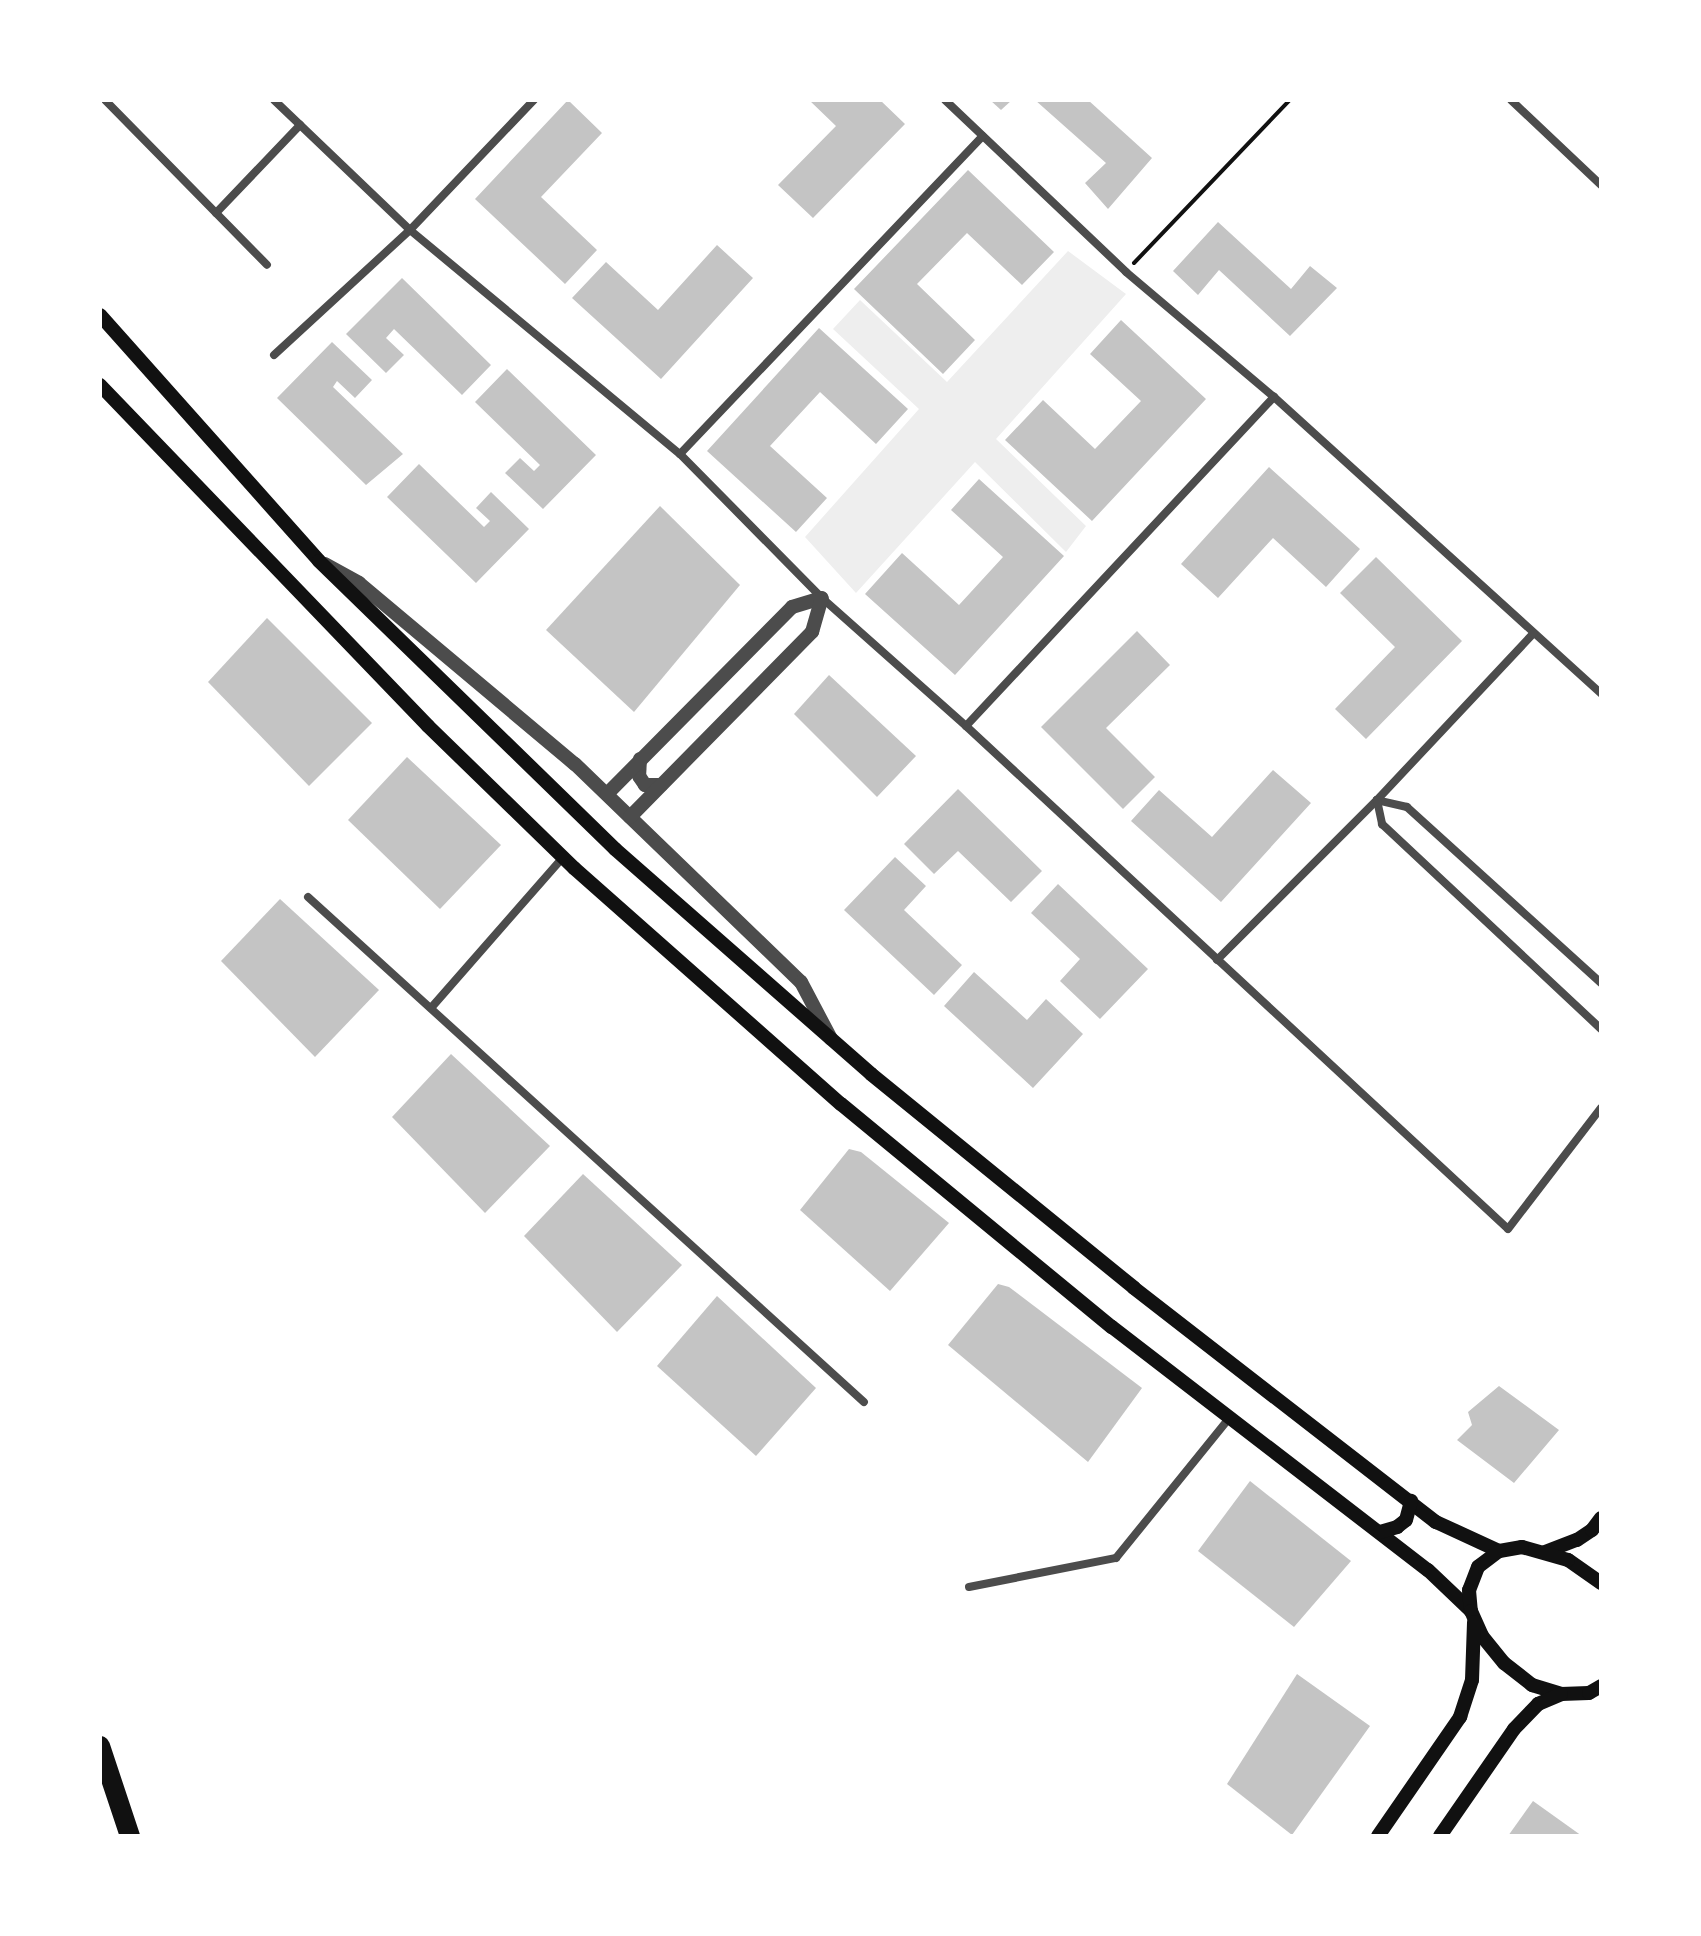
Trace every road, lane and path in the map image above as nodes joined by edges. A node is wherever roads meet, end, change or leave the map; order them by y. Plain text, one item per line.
1 (105, 100) edge
2 (274, 100) edge
3 (534, 100) edge
4 (945, 100) edge
5 (1290, 100) edge
6 (1511, 100) edge
7 (300, 125) junction
8 (983, 136) junction
9 (1601, 185) edge
10 (216, 213) junction
11 (410, 230) junction
12 (267, 265) dead end
13 (1126, 272) junction
14 (100, 315) edge
15 (274, 355) dead end
16 (100, 385) edge
17 (1274, 397) junction
18 (680, 454) junction
19 (319, 561) junction
20 (822, 598) junction
21 (1534, 633) junction
22 (1601, 694) edge
23 (966, 726) junction
24 (640, 759) junction
25 (661, 785) junction
26 (607, 794) junction
27 (1377, 800) junction
28 (630, 817) junction
29 (563, 857) junction
30 (308, 897) dead end
31 (1217, 960) junction
32 (1601, 983) edge
33 (431, 1008) junction
34 (1601, 1029) edge
35 (832, 1039) junction
36 (1601, 1108) edge
37 (864, 1402) dead end
38 (1231, 1417) junction
39 (1411, 1501) junction
40 (1601, 1518) edge
41 (1380, 1532) junction
42 (1499, 1551) junction
43 (1545, 1552) junction
44 (1601, 1583) edge
45 (969, 1587) dead end
46 (1472, 1614) junction
47 (1597, 1693) edge
48 (1561, 1694) junction
49 (100, 1746) edge
50 (130, 1836) edge
51 (1378, 1836) edge
52 (1440, 1836) edge

1 - 10 street
2 - 7 street
3 - 11 street
4 - 8 street
5 - 13 path
6 - 9 street
7 - 10 street
7 - 11 street
8 - 13 street
8 - 18 street
10 - 12 street
11 - 15 street
11 - 18 street
13 - 17 street
14 - 19 main road
16 - 29 main road
17 - 21 street
17 - 23 street
18 - 20 street
19 - 26 street
19 - 35 main road
20 - 23 street
20 - 24 street
20 - 25 street
21 - 22 street
21 - 27 street
23 - 31 street
24 - 25 street
24 - 26 street
25 - 28 street
26 - 28 street
27 - 31 street
27 - 32 street
27 - 34 street
28 - 35 street
29 - 33 street
29 - 38 main road
30 - 33 street
31 - 36 street
33 - 37 street
35 - 39 main road
38 - 41 main road
38 - 45 street
39 - 41 main road
39 - 42 main road
40 - 43 main road
41 - 46 main road
42 - 43 main road
42 - 46 main road
43 - 44 main road
46 - 48 main road
46 - 51 main road
47 - 48 main road
48 - 52 main road
49 - 50 highway

